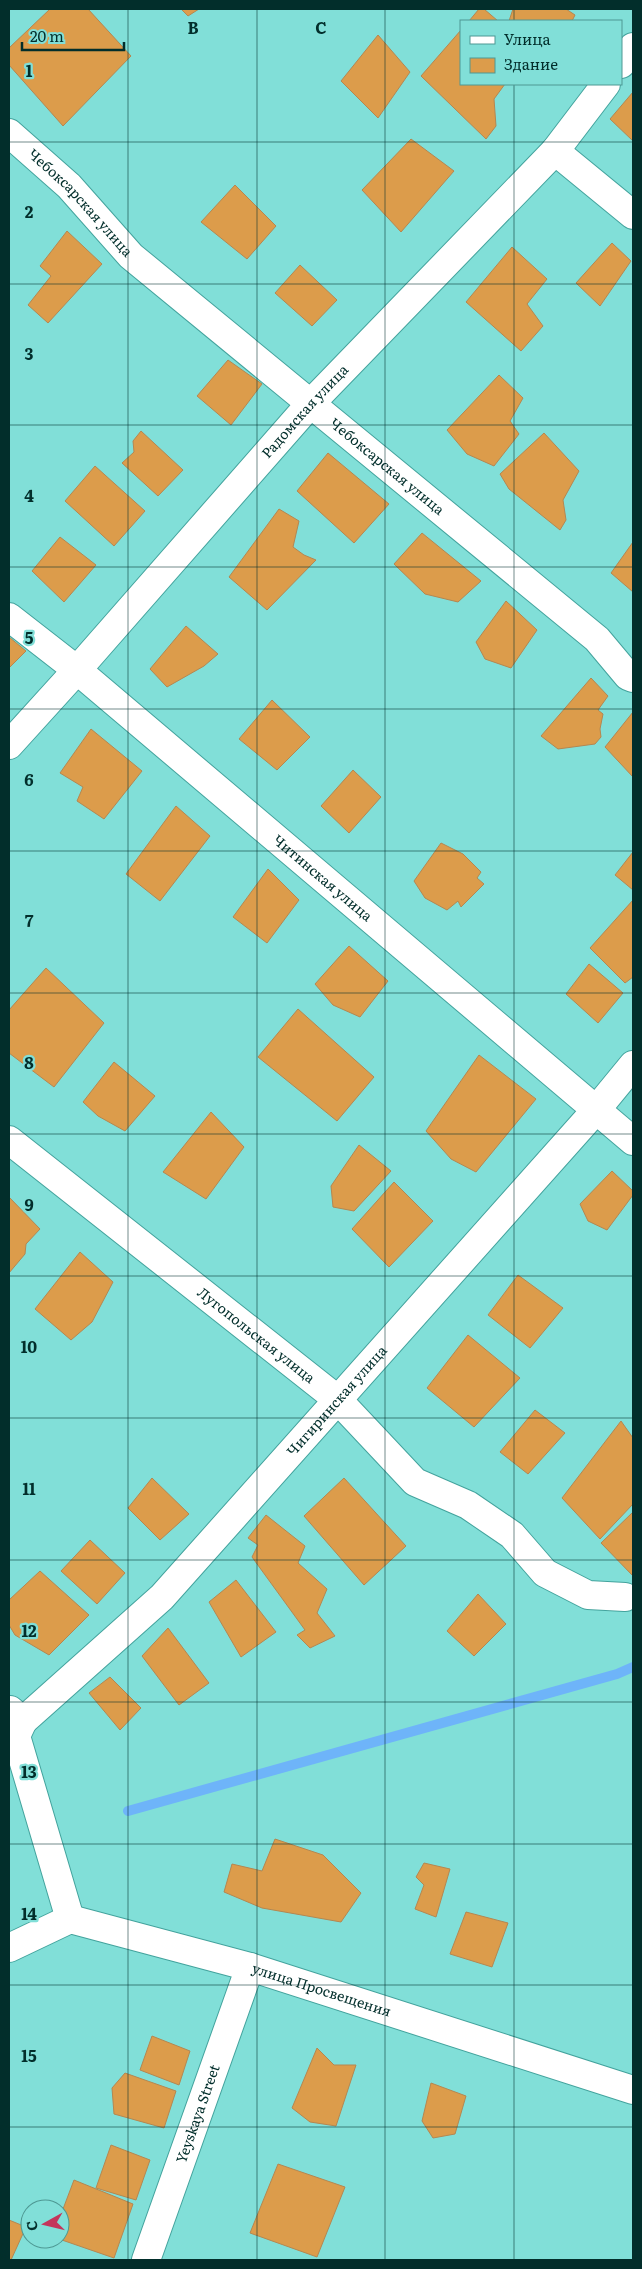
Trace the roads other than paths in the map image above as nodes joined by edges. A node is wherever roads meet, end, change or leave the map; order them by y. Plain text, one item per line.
1 (633, 47) edge
2 (622, 63) edge
3 (605, 85) edge
4 (9, 134) edge
5 (555, 151) junction
6 (633, 214) edge
7 (312, 403) junction
8 (9, 617) edge
9 (77, 670) junction
10 (633, 678) edge
11 (9, 745) edge
12 (633, 1065) edge
13 (596, 1110) junction
14 (9, 1140) edge
15 (633, 1141) edge
16 (336, 1399) junction
17 (625, 1597) dead end
18 (16, 1715) edge
19 (70, 1919) junction
20 (9, 1948) edge
21 (250, 1967) junction
22 (633, 2090) edge
23 (146, 2260) edge

1 - 2 street
3 - 5 street, Радомская улица
4 - 7 street, Чебоксарская улица
5 - 6 street
5 - 7 street, Радомская улица
7 - 9 street, Радомская улица
7 - 10 street, Чебоксарская улица
8 - 9 street, Читинская улица
9 - 11 street, Радомская улица
9 - 13 street, Читинская улица
12 - 13 street, Чигиринская улица
13 - 15 street, Читинская улица
13 - 16 street, Чигиринская улица
14 - 16 street, Лугопольская улица
16 - 17 street, Лугопольская улица
16 - 18 street, Чигиринская улица
18 - 19 street
19 - 20 street
19 - 21 street, улица Просвещения
21 - 22 street, улица Просвещения
21 - 23 street, Yeyskaya Street

